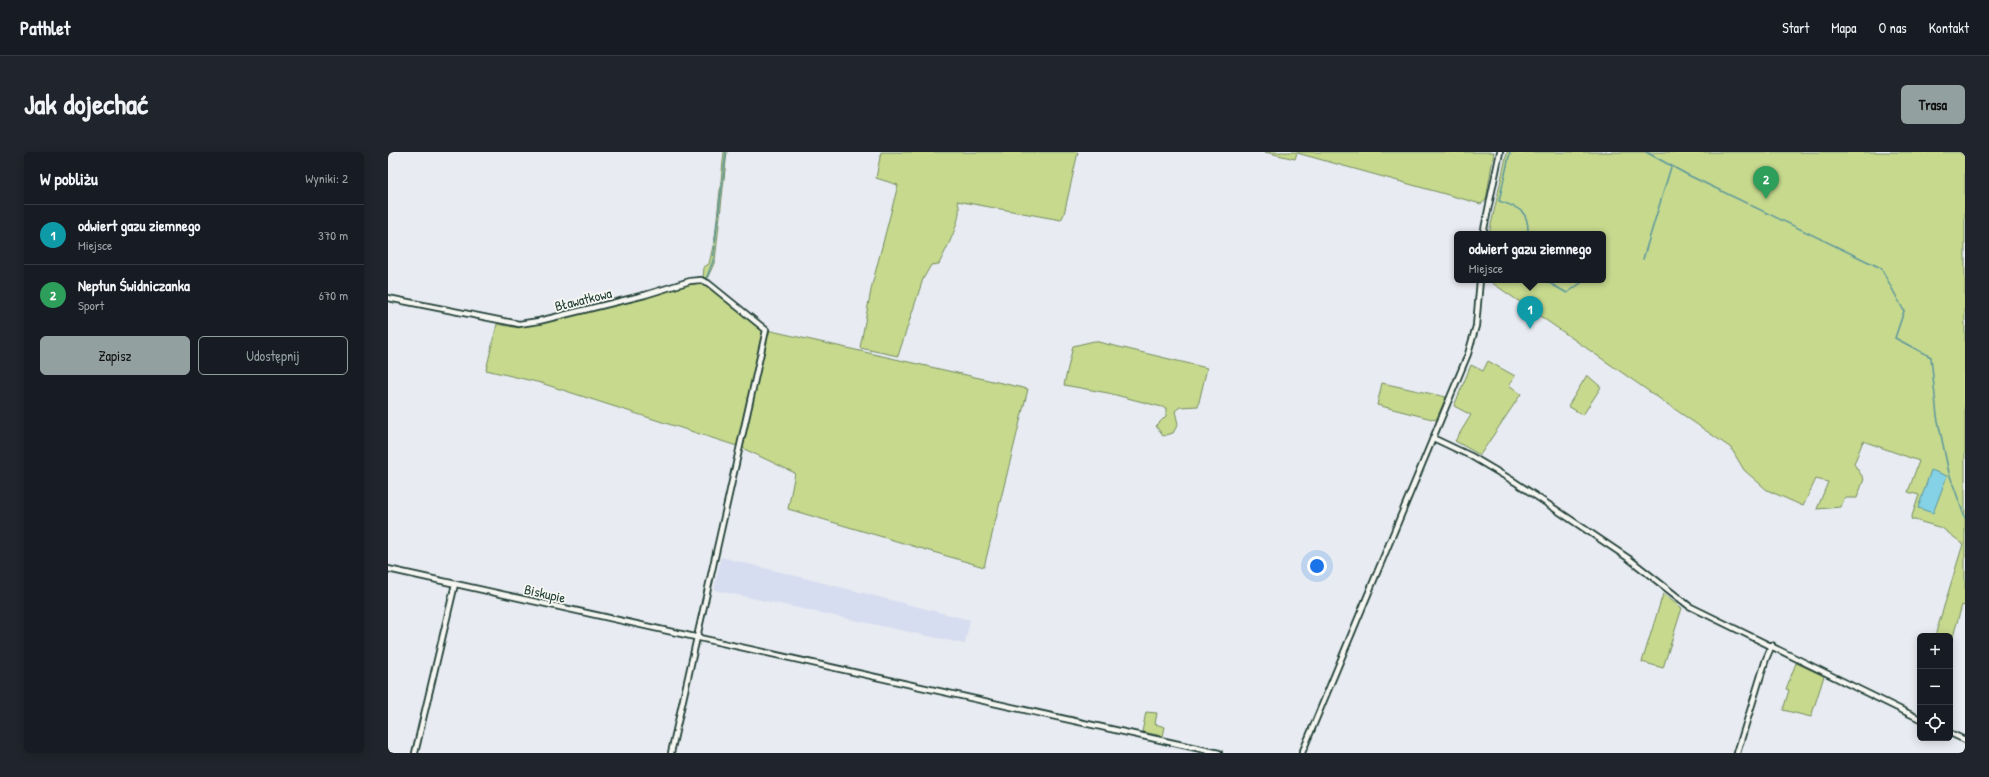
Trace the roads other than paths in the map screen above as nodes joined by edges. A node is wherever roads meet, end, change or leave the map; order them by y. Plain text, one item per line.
1 (1500, 152) edge
2 (1484, 231) edge
3 (1480, 283) edge
4 (388, 298) edge
5 (1433, 438) junction
6 (388, 569) edge
7 (455, 584) junction
8 (698, 638) junction
9 (1772, 645) junction
10 (1917, 718) edge
11 (1953, 734) edge
12 (1965, 740) edge
13 (415, 753) edge
14 (671, 753) edge
15 (1219, 753) edge
16 (1302, 753) edge
17 (1737, 753) edge

1 - 2 street
3 - 5 street
4 - 8 street, Bławatkowa
5 - 9 street
5 - 16 street
6 - 7 street, Biskupie
7 - 8 street, Biskupie
7 - 13 street
8 - 14 street
8 - 15 street, Biskupie
9 - 10 street
9 - 17 street
11 - 12 street

